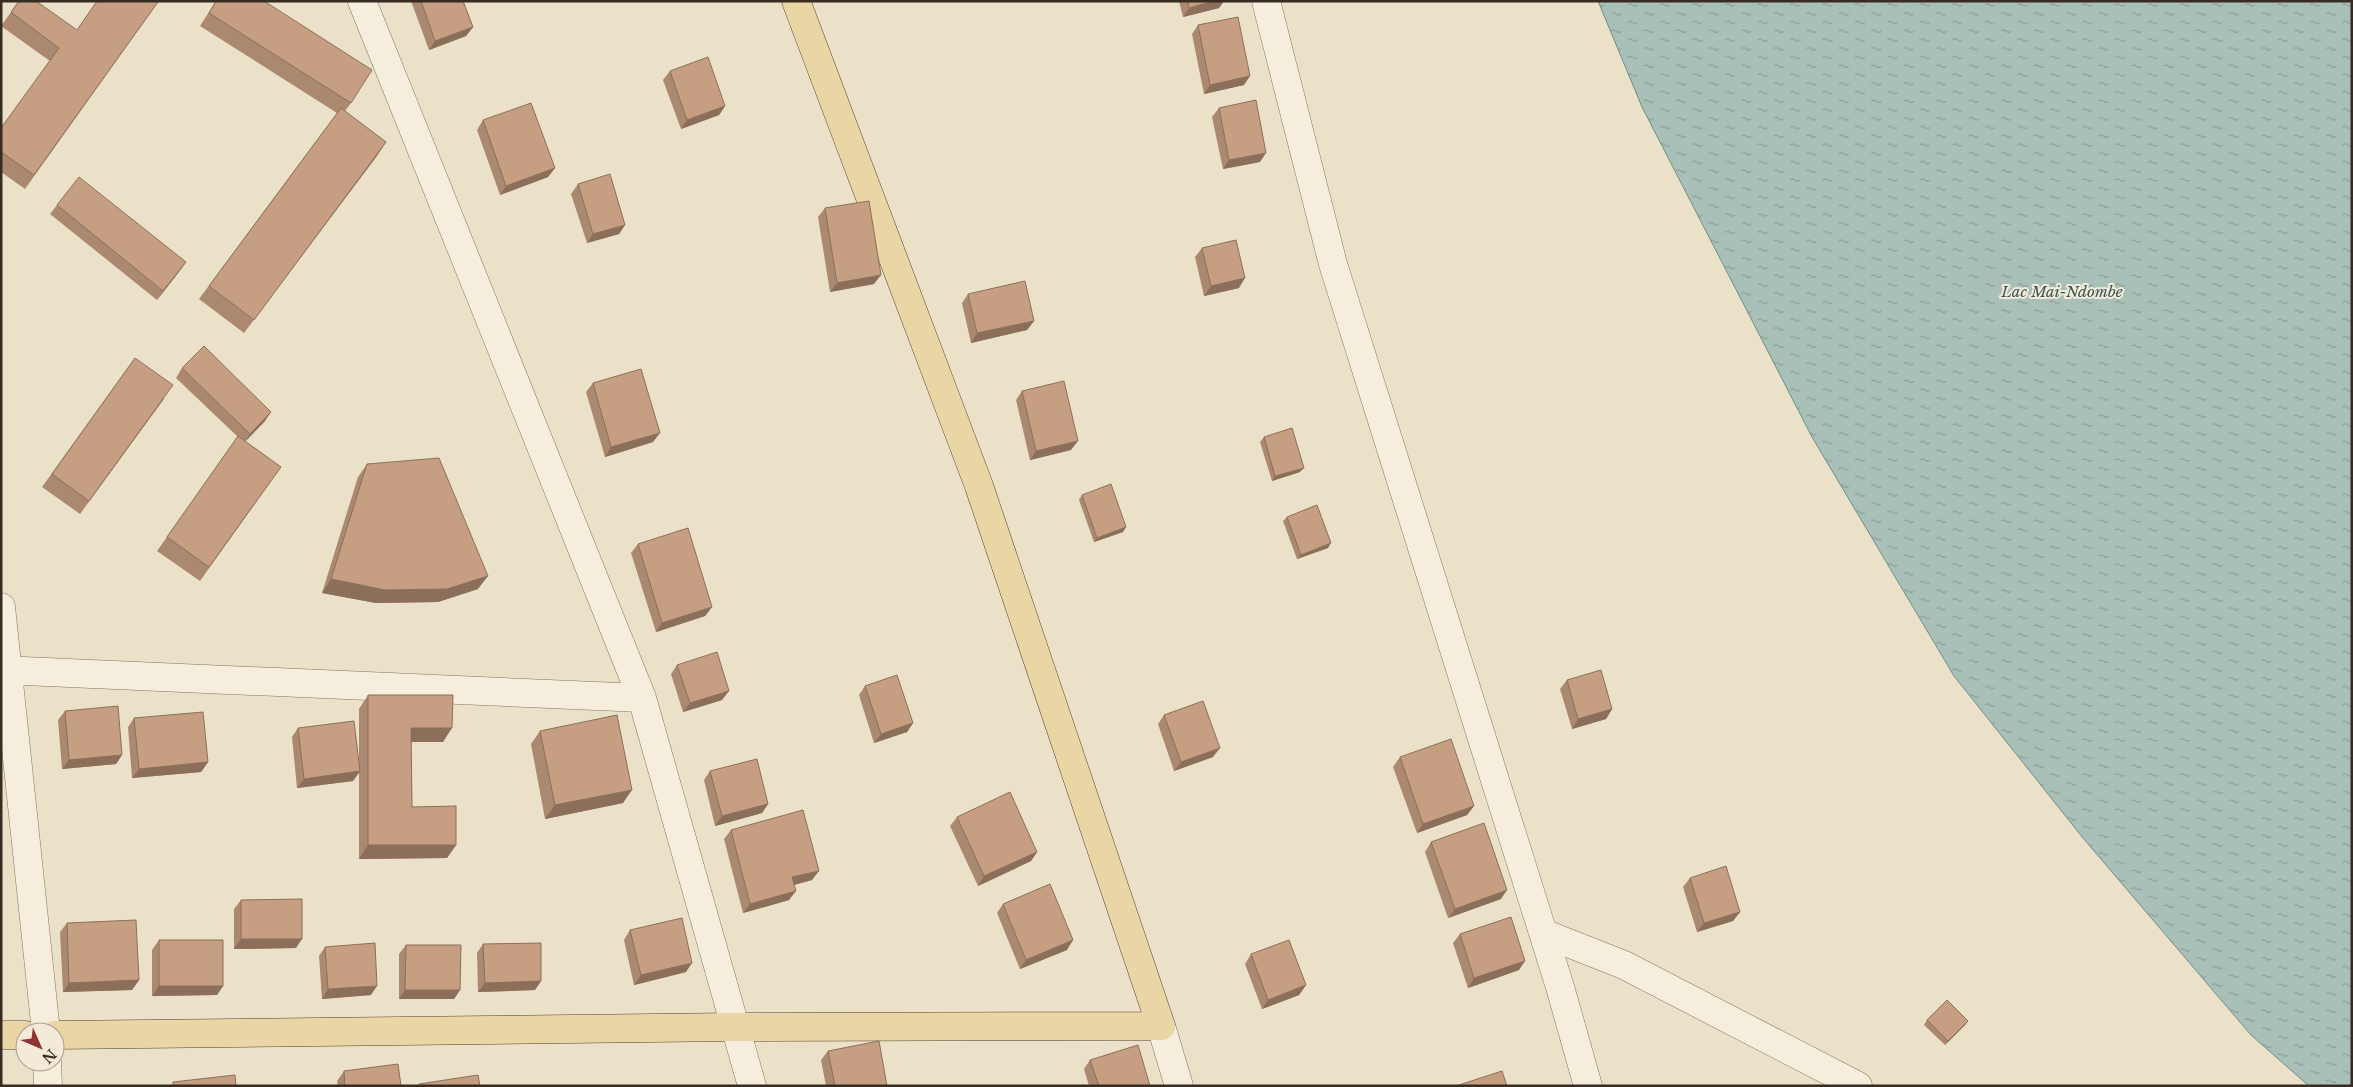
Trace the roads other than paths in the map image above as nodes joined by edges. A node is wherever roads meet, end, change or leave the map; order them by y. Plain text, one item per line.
1 (362, 1) edge
2 (796, 1) edge
3 (1266, 1) edge
4 (1, 607) edge
5 (4, 670) edge
6 (642, 698) junction
7 (1543, 933) junction
8 (45, 1022) edge
9 (1161, 1026) junction
10 (734, 1027) junction
11 (1, 1035) edge
12 (15, 1035) edge
13 (65, 1035) edge
14 (47, 1072) edge
15 (48, 1086) edge
16 (752, 1086) edge
17 (1179, 1086) edge
18 (1588, 1086) edge
19 (1858, 1086) edge

1 - 6 street
2 - 9 main road
3 - 7 street
4 - 5 street
5 - 6 street
5 - 8 street
6 - 10 street
7 - 18 street
7 - 19 street
9 - 10 main road
9 - 17 street
10 - 13 main road
10 - 16 street
11 - 12 main road
14 - 15 street

